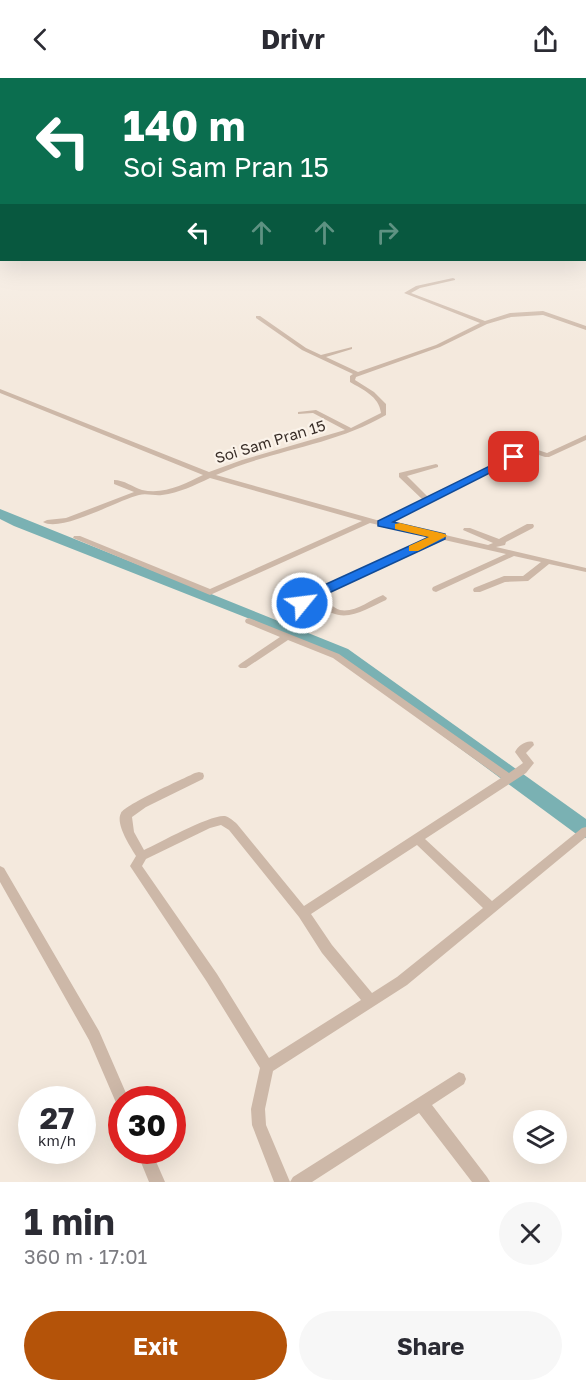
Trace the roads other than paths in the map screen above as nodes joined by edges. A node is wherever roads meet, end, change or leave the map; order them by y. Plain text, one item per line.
1 (453, 279) dead end
2 (258, 317) dead end
3 (485, 323) junction
4 (586, 328) edge
5 (350, 348) dead end
6 (320, 357) junction
7 (357, 374) junction
8 (0, 391) edge
9 (300, 413) dead end
10 (350, 430) junction
11 (586, 437) edge
12 (436, 466) dead end
13 (209, 475) junction
14 (117, 482) dead end
15 (140, 492) junction
16 (427, 500) junction
17 (369, 520) junction
18 (46, 522) dead end
19 (382, 523) junction
20 (530, 526) dead end
21 (467, 530) dead end
22 (441, 536) junction
23 (77, 538) dead end
24 (502, 543) junction
25 (491, 547) junction
26 (515, 553) junction
27 (548, 561) junction
28 (586, 570) edge
29 (436, 589) dead end
30 (477, 590) dead end
31 (314, 595) junction
32 (382, 598) dead end
33 (316, 615) dead end
34 (249, 621) dead end
35 (288, 636) junction
36 (243, 666) dead end
37 (528, 745) dead end
38 (199, 776) dead end
39 (509, 778) junction
40 (581, 836) edge
41 (419, 840) junction
42 (142, 856) junction
43 (0, 871) edge
44 (491, 908) junction
45 (303, 913) junction
46 (371, 1002) junction
47 (267, 1066) junction
48 (459, 1079) dead end
49 (116, 1086) edge
50 (421, 1103) junction
51 (149, 1164) edge
52 (157, 1182) edge
53 (282, 1182) edge
54 (298, 1182) edge
55 (482, 1182) edge

1 - 3 street
2 - 6 street
3 - 4 street
3 - 7 street
5 - 6 street
6 - 7 street
7 - 10 street, Soi Sam Pran 15
8 - 13 street
9 - 10 street
10 - 13 street, Soi Sam Pran 15
11 - 16 street
12 - 16 street
13 - 15 street
13 - 17 street, Soi Sam Pran 15
14 - 15 street
15 - 18 street
16 - 19 street
17 - 19 street, Soi Sam Pran 15
17 - 23 street
19 - 22 street, Soi Sam Pran 15
20 - 24 street
21 - 24 street
22 - 25 street, Soi Sam Pran 15
22 - 31 street
24 - 25 street
25 - 26 street, Soi Sam Pran 15
26 - 27 street, Soi Sam Pran 15
26 - 29 street
27 - 28 street, Soi Sam Pran 15
27 - 30 street
31 - 32 street
31 - 33 street
34 - 35 street
35 - 36 street
35 - 39 street
37 - 39 street
38 - 42 street
39 - 41 street
40 - 44 street
41 - 44 street
41 - 45 street
42 - 45 street
42 - 47 street
43 - 49 street
44 - 46 street
45 - 46 street
46 - 47 street
47 - 53 street
48 - 50 street
50 - 54 street
50 - 55 street
51 - 52 street

